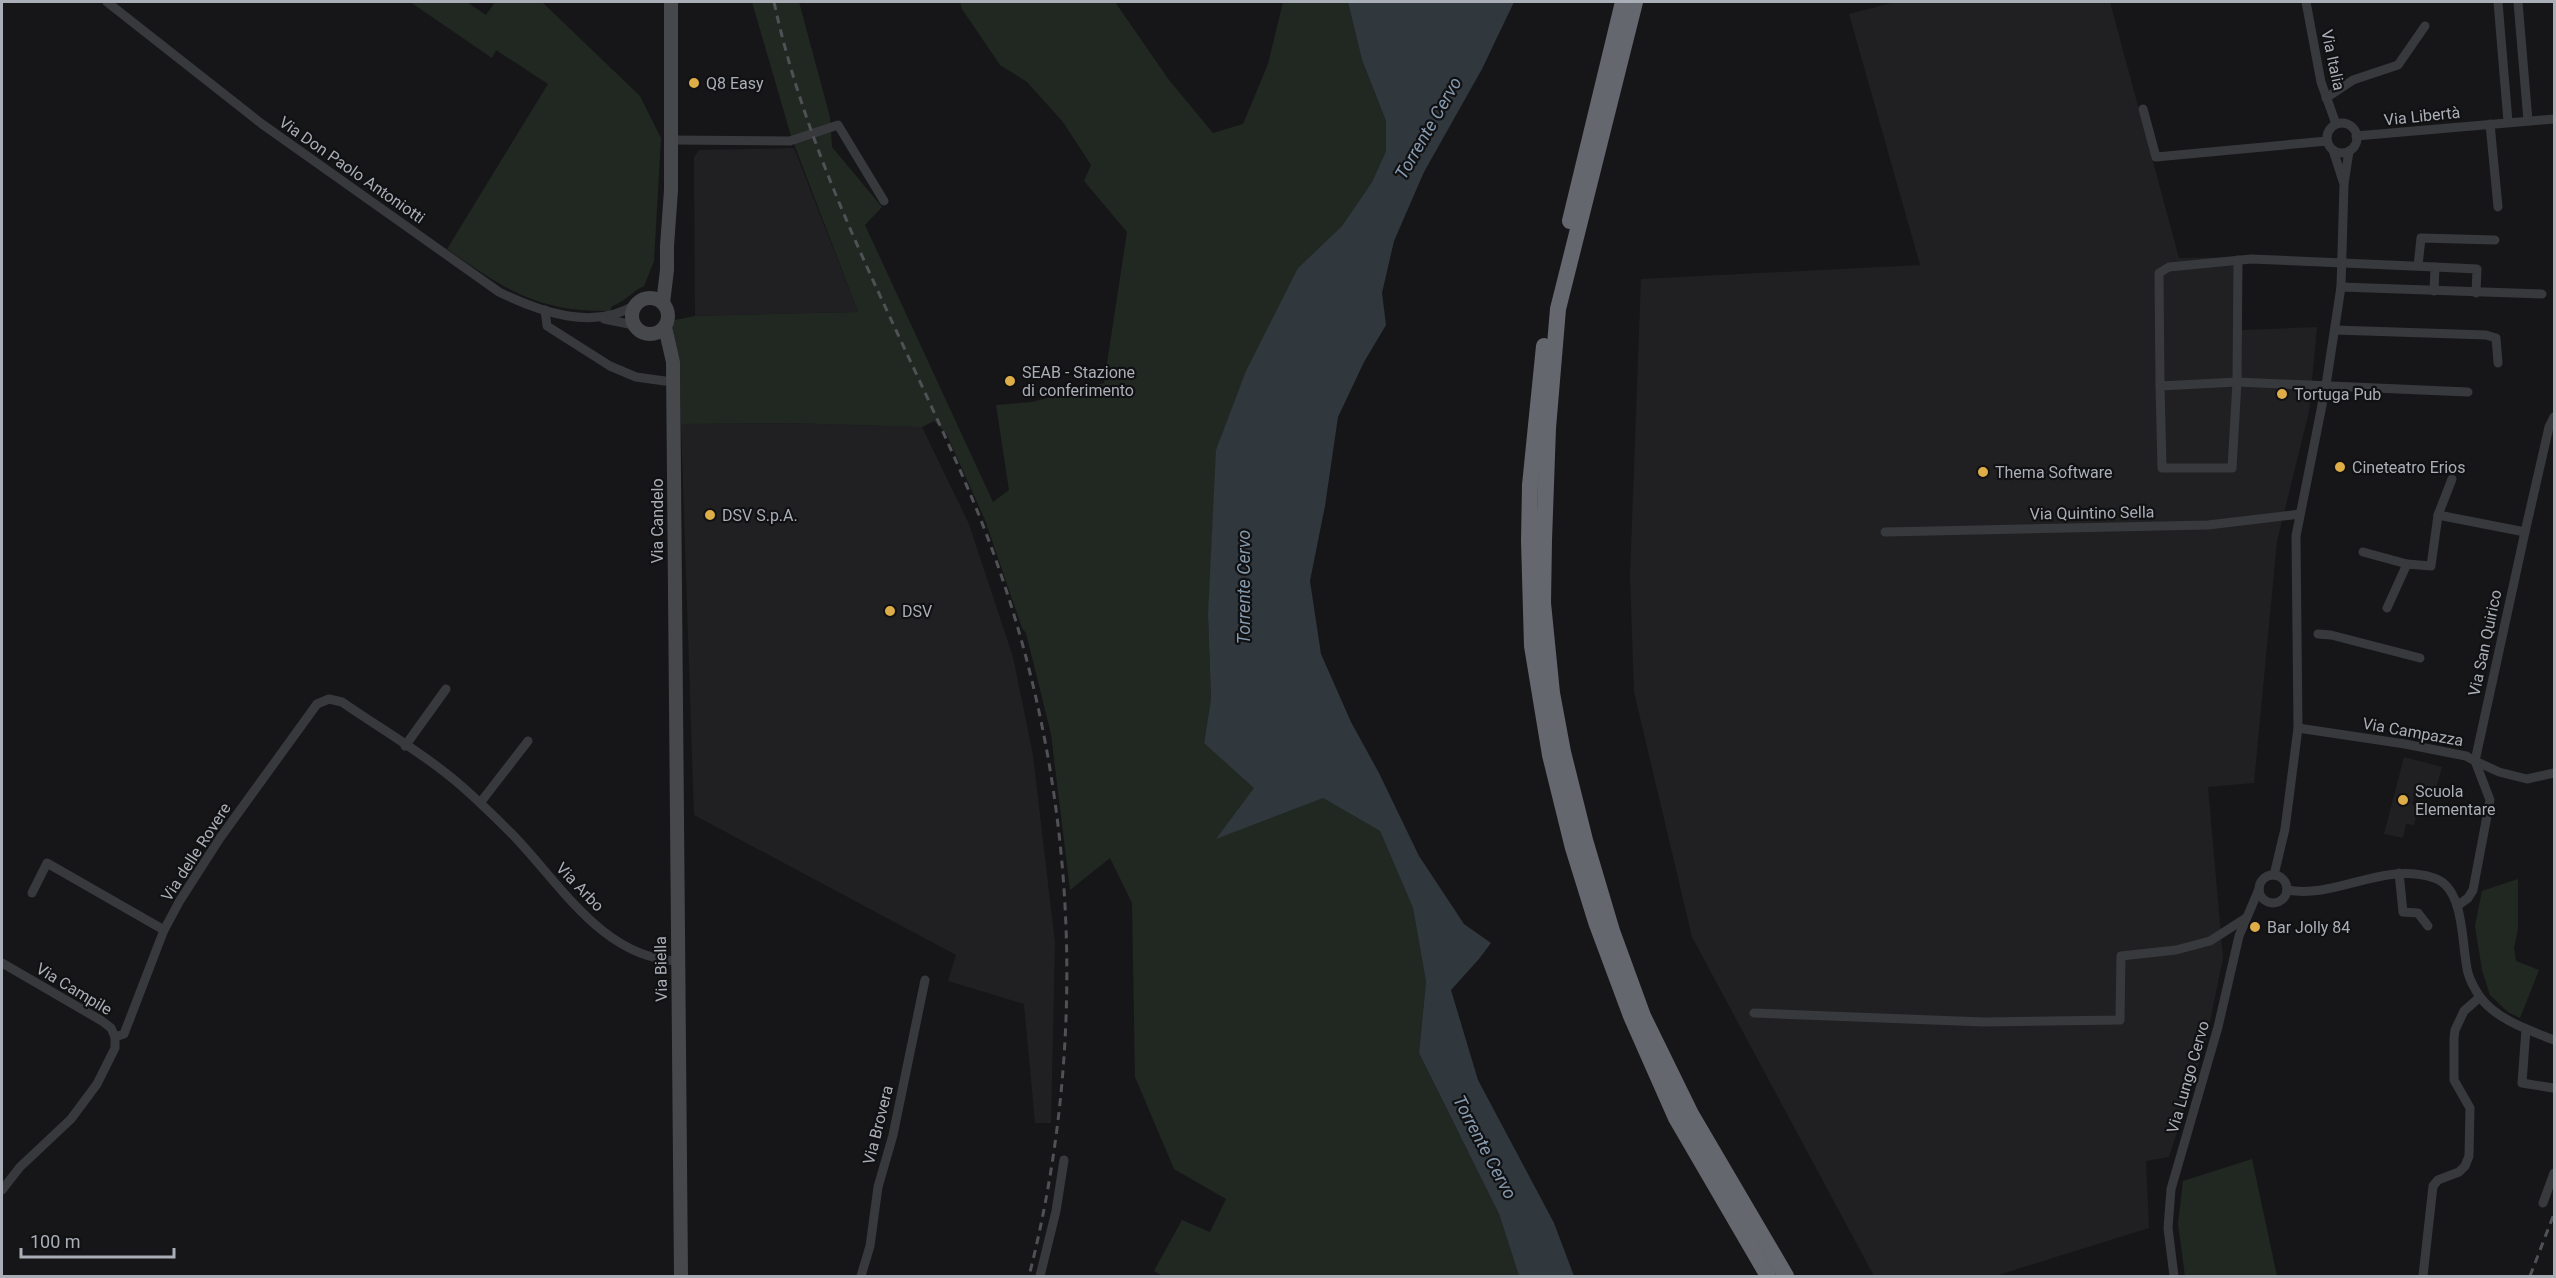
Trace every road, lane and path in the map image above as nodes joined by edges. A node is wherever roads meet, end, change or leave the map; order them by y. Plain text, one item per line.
1 (107, 2) edge
2 (671, 2) edge
3 (1623, 2) edge
4 (1635, 2) edge
5 (2306, 2) edge
6 (2498, 2) edge
7 (2518, 2) edge
8 (2425, 26) dead end
9 (2326, 98) junction
10 (2143, 109) dead end
11 (2554, 119) edge
12 (2528, 121) junction
13 (2508, 122) junction
14 (2336, 124) junction
15 (2490, 124) junction
16 (2356, 136) junction
17 (672, 140) junction
18 (2330, 146) junction
19 (2349, 151) junction
20 (2344, 183) junction
21 (884, 201) dead end
22 (2498, 207) dead end
23 (2495, 240) dead end
24 (666, 246) junction
25 (2238, 260) junction
26 (2343, 262) junction
27 (2418, 266) junction
28 (2436, 267) junction
29 (2341, 287) junction
30 (2434, 291) junction
31 (2476, 293) junction
32 (2542, 294) dead end
33 (647, 298) junction
34 (663, 303) junction
35 (634, 305) junction
36 (545, 310) junction
37 (602, 318) junction
38 (634, 325) junction
39 (665, 327) junction
40 (2335, 330) junction
41 (646, 334) junction
42 (2498, 363) dead end
43 (672, 382) junction
44 (2237, 382) junction
45 (2326, 385) junction
46 (2160, 386) junction
47 (2468, 392) dead end
48 (2554, 417) edge
49 (2452, 479) dead end
50 (2300, 514) junction
51 (2438, 515) junction
52 (1885, 532) dead end
53 (2525, 532) junction
54 (2363, 552) dead end
55 (2407, 564) junction
56 (2387, 608) dead end
57 (2318, 634) dead end
58 (2421, 658) dead end
59 (674, 660) joint
60 (446, 689) dead end
61 (329, 699) joint
62 (2298, 728) junction
63 (528, 741) dead end
64 (405, 746) junction
65 (2475, 761) junction
66 (2554, 772) edge
67 (480, 804) junction
68 (2399, 873) junction
69 (2274, 875) junction
70 (2259, 888) junction
71 (2287, 890) junction
72 (32, 893) dead end
73 (2271, 903) junction
74 (2251, 905) junction
75 (2457, 906) junction
76 (2246, 918) junction
77 (2428, 926) dead end
78 (164, 930) junction
79 (678, 961) junction
80 (2, 963) edge
81 (925, 980) dead end
82 (2480, 997) junction
83 (1754, 1013) dead end
84 (2526, 1029) junction
85 (115, 1037) junction
86 (2554, 1040) edge
87 (2553, 1088) edge
88 (1064, 1160) dead end
89 (2554, 1173) edge
90 (2, 1190) edge
91 (2543, 1203) dead end
92 (681, 1276) edge
93 (861, 1276) edge
94 (1040, 1276) edge
95 (1768, 1276) edge
96 (1786, 1276) edge
97 (2174, 1276) edge
98 (2423, 1276) edge

1 - 36 street, Via Don Paolo Antoniotti
2 - 17 street
3 - 95 highway
4 - 96 highway
5 - 9 street, Via Italia
6 - 13 street
7 - 12 street
8 - 9 street
9 - 14 street, Via Italia
10 - 18 street
11 - 12 street, Via Libertà
12 - 13 street, Via Libertà
13 - 15 street, Via Libertà
14 - 16 street
14 - 18 street
15 - 16 street, Via Libertà
15 - 22 street
16 - 19 street
17 - 21 street
17 - 24 street
18 - 19 street
18 - 20 street
19 - 20 street
20 - 26 street
23 - 27 street
24 - 33 street
24 - 34 street
25 - 26 street
25 - 44 street
25 - 46 street
26 - 27 street
26 - 29 street
27 - 28 street
28 - 30 street
28 - 31 street
29 - 30 street
29 - 40 street
30 - 31 street
31 - 32 street
33 - 34 street
33 - 35 street
34 - 39 street
35 - 37 street, Via Don Paolo Antoniotti
35 - 38 street
36 - 37 street, Via Don Paolo Antoniotti
36 - 43 street
37 - 38 street, Via Don Paolo Antoniotti
38 - 41 street
39 - 41 street
39 - 43 street, Via Candelo
40 - 42 street
40 - 45 street
41 - 43 street, Via Candelo
43 - 59 street, Via Candelo
44 - 45 street
44 - 46 street
44 - 46 street
45 - 47 street
45 - 50 street
48 - 53 street, Via San Quirico
49 - 51 street
50 - 52 street, Via Quintino Sella
50 - 62 street
51 - 53 street
51 - 55 street
53 - 65 street, Via San Quirico
54 - 55 street
55 - 56 street
57 - 58 street
59 - 79 street, Via Biella
60 - 64 street
61 - 64 street, Via Arbo
61 - 78 street, Via delle Rovere
62 - 65 street, Via Campazza
62 - 69 street
63 - 67 street
64 - 67 street, Via Arbo
65 - 66 street
65 - 75 street, Via Campazza
67 - 79 street, Via Arbo
68 - 71 street
68 - 75 street
68 - 77 street
69 - 70 street
69 - 71 street
70 - 73 street
70 - 74 street, Via Lungo Cervo
71 - 73 street
72 - 78 street
73 - 74 street
74 - 76 street, Via Lungo Cervo
75 - 82 street
76 - 83 street
76 - 97 street, Via Lungo Cervo
78 - 85 street, Via delle Rovere
79 - 92 street, Via Biella
80 - 85 street, Via Campile
81 - 93 street, Via Brovera
82 - 84 street
82 - 98 street
84 - 86 street
84 - 87 street
85 - 90 street, Via Campile
88 - 94 street
89 - 91 street

